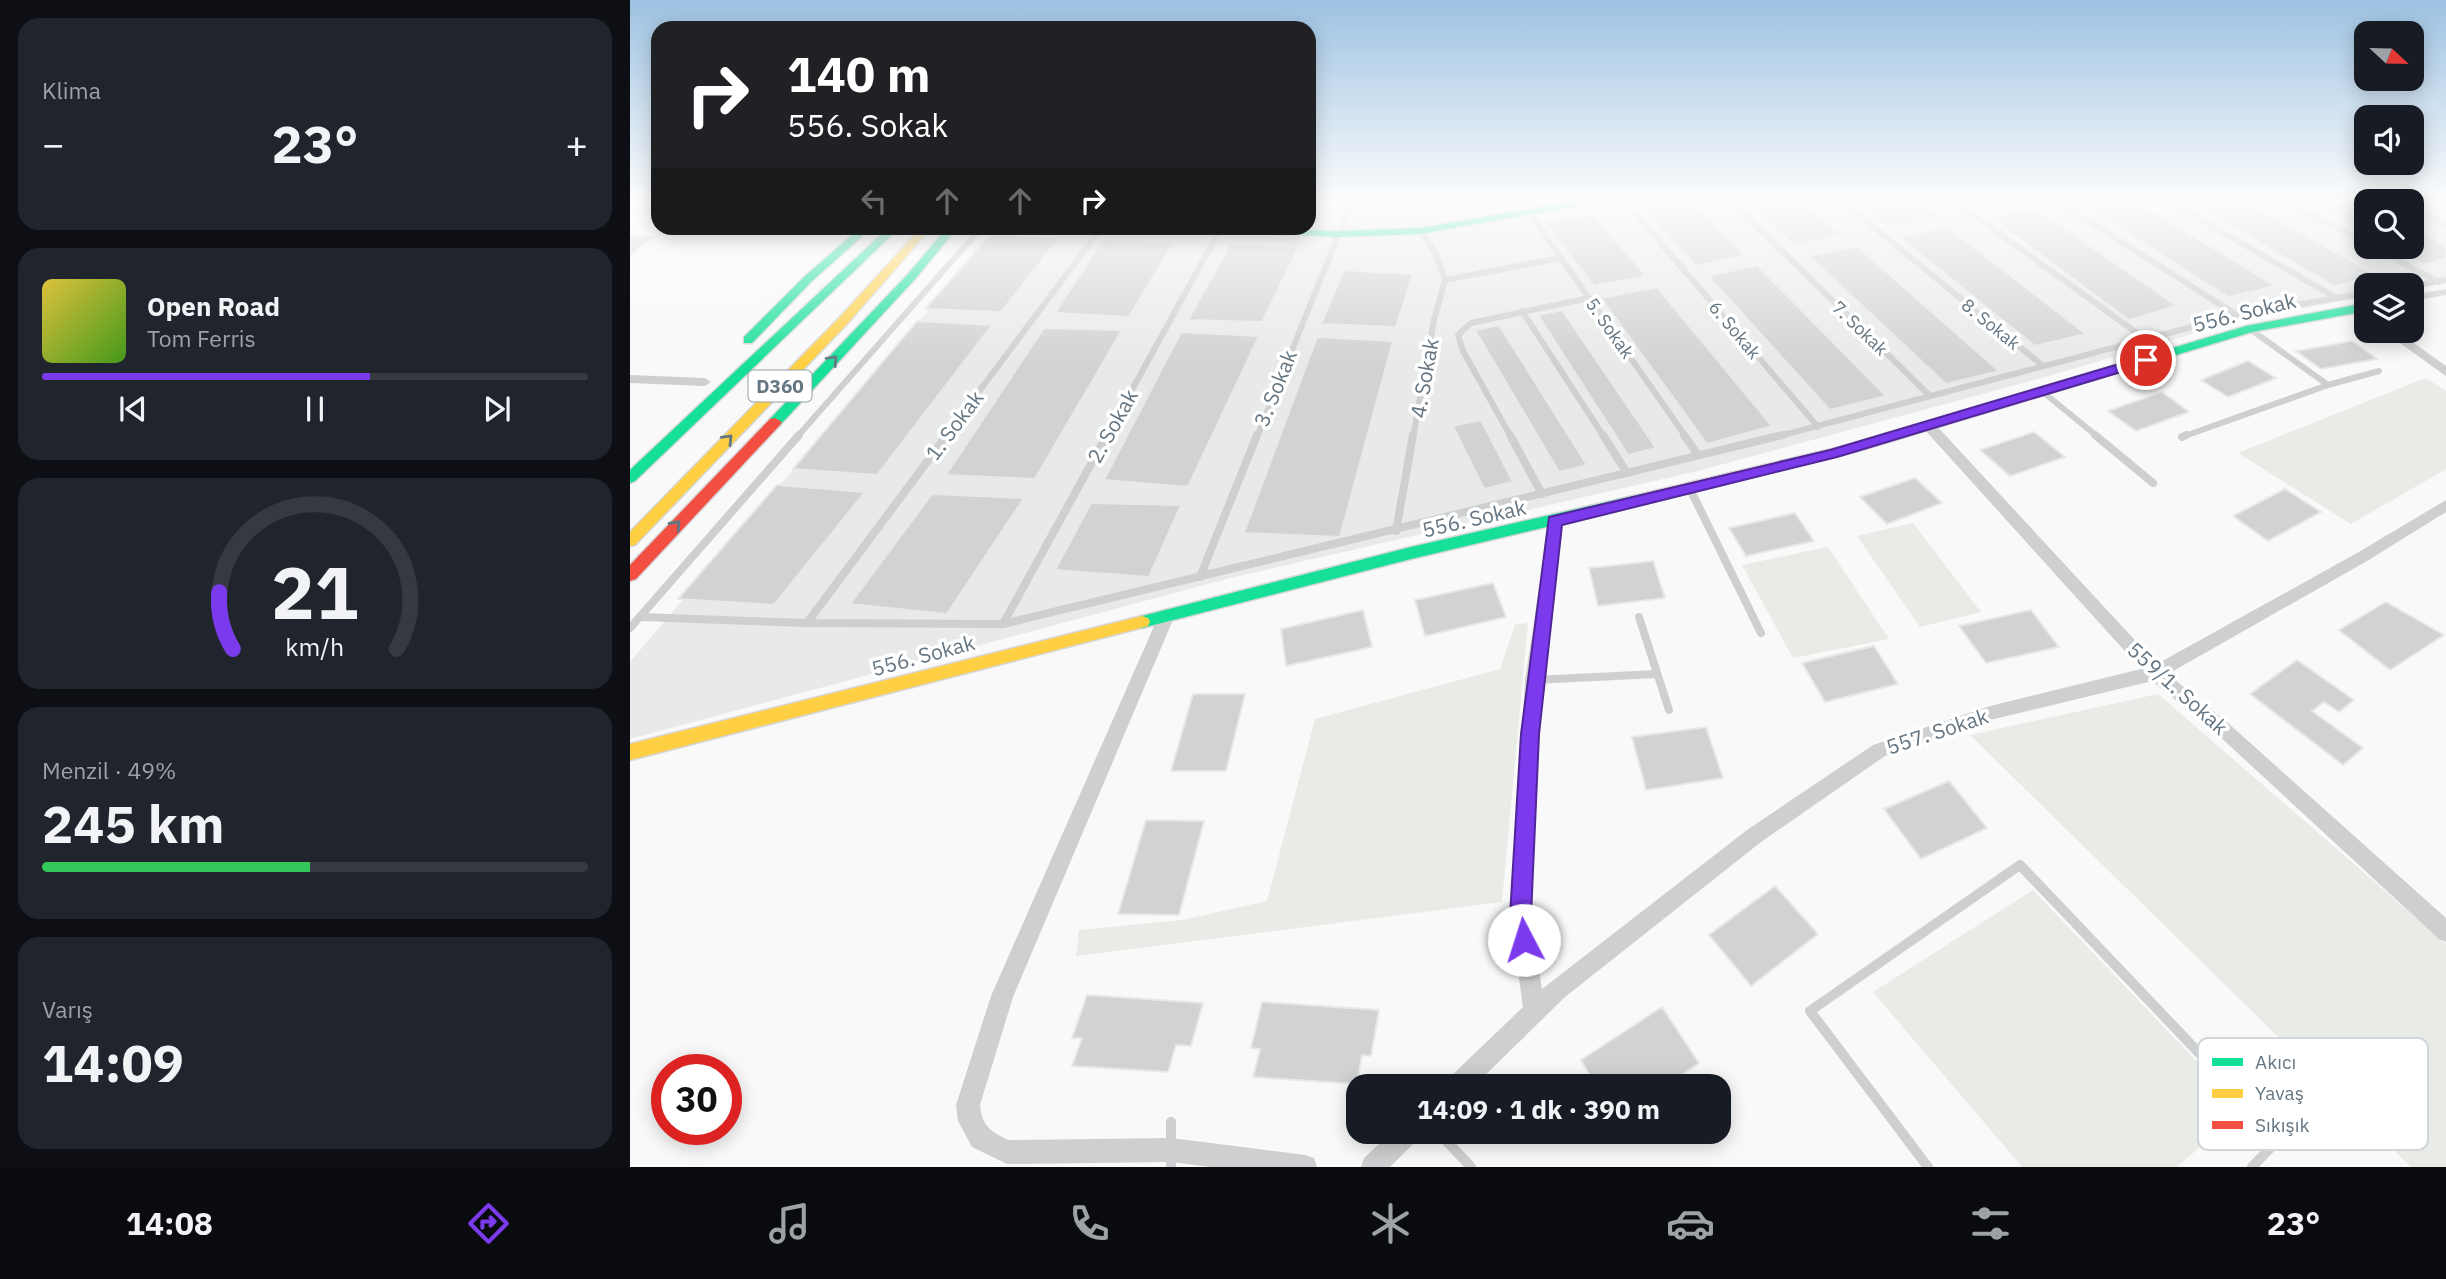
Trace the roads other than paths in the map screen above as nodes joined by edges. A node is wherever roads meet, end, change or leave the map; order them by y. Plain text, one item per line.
1 (835, 255) edge
2 (853, 255) edge
3 (865, 255) edge
4 (901, 255) edge
5 (929, 255) edge
6 (957, 255) edge
7 (1081, 255) edge
8 (1207, 255) edge
9 (1329, 255) edge
10 (1436, 255) edge
11 (1559, 255) edge
12 (1672, 255) edge
13 (1787, 255) edge
14 (1908, 255) edge
15 (2030, 255) edge
16 (2143, 255) edge
17 (2263, 255) edge
18 (1561, 258) junction
19 (2395, 259) edge
20 (1445, 280) junction
21 (2444, 285) edge
22 (2424, 286) edge
23 (2424, 293) edge
24 (2354, 295) edge
25 (1589, 298) junction
26 (2337, 298) junction
27 (2354, 311) edge
28 (1522, 312) junction
29 (2237, 315) junction
30 (2250, 328) junction
31 (757, 332) junction
32 (2144, 338) junction
33 (2406, 343) edge
34 (740, 348) dead end
35 (799, 366) junction
36 (2043, 366) junction
37 (2379, 371) dead end
38 (2446, 372) edge
39 (709, 378) joint
40 (630, 379) edge
41 (2328, 385) junction
42 (2043, 392) junction
43 (1930, 396) junction
44 (686, 399) dead end
45 (1929, 426) junction
46 (1818, 427) junction
47 (2182, 437) dead end
48 (1698, 455) junction
49 (1627, 473) junction
50 (630, 478) edge
51 (2153, 483) dead end
52 (1690, 489) junction
53 (1542, 494) junction
54 (695, 505) junction
55 (2446, 505) edge
56 (1555, 521) junction
57 (1396, 531) junction
58 (630, 541) edge
59 (630, 575) edge
60 (1200, 577) junction
61 (1167, 615) junction
62 (640, 617) junction
63 (1639, 617) dead end
64 (807, 623) junction
65 (1003, 624) junction
66 (630, 628) edge
67 (1761, 634) dead end
68 (2155, 673) junction
69 (1657, 674) junction
70 (1534, 680) junction
71 (1669, 710) dead end
72 (630, 752) edge
73 (2446, 932) edge
74 (1535, 1011) junction
75 (2198, 1052) edge
76 (1470, 1074) edge
77 (1171, 1122) dead end
78 (1397, 1144) edge
79 (1449, 1144) edge
80 (2268, 1150) edge
81 (1171, 1159) edge
82 (1305, 1167) edge
83 (1373, 1167) edge
84 (1471, 1167) edge
85 (1928, 1167) edge
86 (2252, 1167) edge

1 - 31 main road
2 - 31 main road
3 - 50 main road, D360
4 - 35 main road, D360
54 -> 5 main road
6 - 62 lane
7 - 64 lane, 1. Sokak
8 - 65 lane, 2. Sokak
9 - 60 lane, 3. Sokak
10 - 20 lane
11 - 18 lane, 5. Sokak
12 - 46 lane, 6. Sokak
13 - 43 lane, 7. Sokak
14 - 36 lane, 8. Sokak
15 - 32 lane
16 - 29 lane
17 - 26 lane
18 - 20 lane
18 - 25 lane, 5. Sokak
19 - 21 lane
20 - 57 lane, 4. Sokak
21 - 22 lane
21 - 23 street
24 - 26 lane
25 - 28 lane
25 - 48 lane, 5. Sokak
26 - 29 lane
27 - 30 main road, 556. Sokak
28 - 49 lane
28 - 53 lane
29 - 32 lane
30 - 41 lane
30 - 42 main road, 556. Sokak
31 - 34 main road
32 - 36 lane
33 - 38 street
35 - 54 main road
58 -> 35 main road, D360
36 - 43 lane
37 - 41 lane
39 - 40 street
39 - 44 main road
41 - 47 lane
42 - 45 main road, 556. Sokak
42 - 51 lane
43 - 46 lane
45 - 52 main road, 556. Sokak
45 - 68 street, 559/1. Sokak
46 - 48 lane
48 - 49 lane
49 - 53 lane
52 - 56 main road, 556. Sokak
52 - 67 lane
53 - 57 lane
59 -> 54 main road
55 - 68 street, 557. Sokak
56 - 61 main road, 556. Sokak
56 - 70 street
57 - 60 lane
60 - 65 lane
61 - 72 main road, 556. Sokak
61 - 81 street
62 - 64 lane
62 - 66 lane
63 - 69 lane
64 - 65 lane
68 - 73 street, 559/1. Sokak
68 - 74 street, 557. Sokak
69 - 70 lane
69 - 71 lane
70 - 74 street
74 - 76 street, 557. Sokak
75 - 85 lane
77 - 81 lane
78 - 83 street
79 - 84 lane
80 - 86 lane
81 - 82 street

